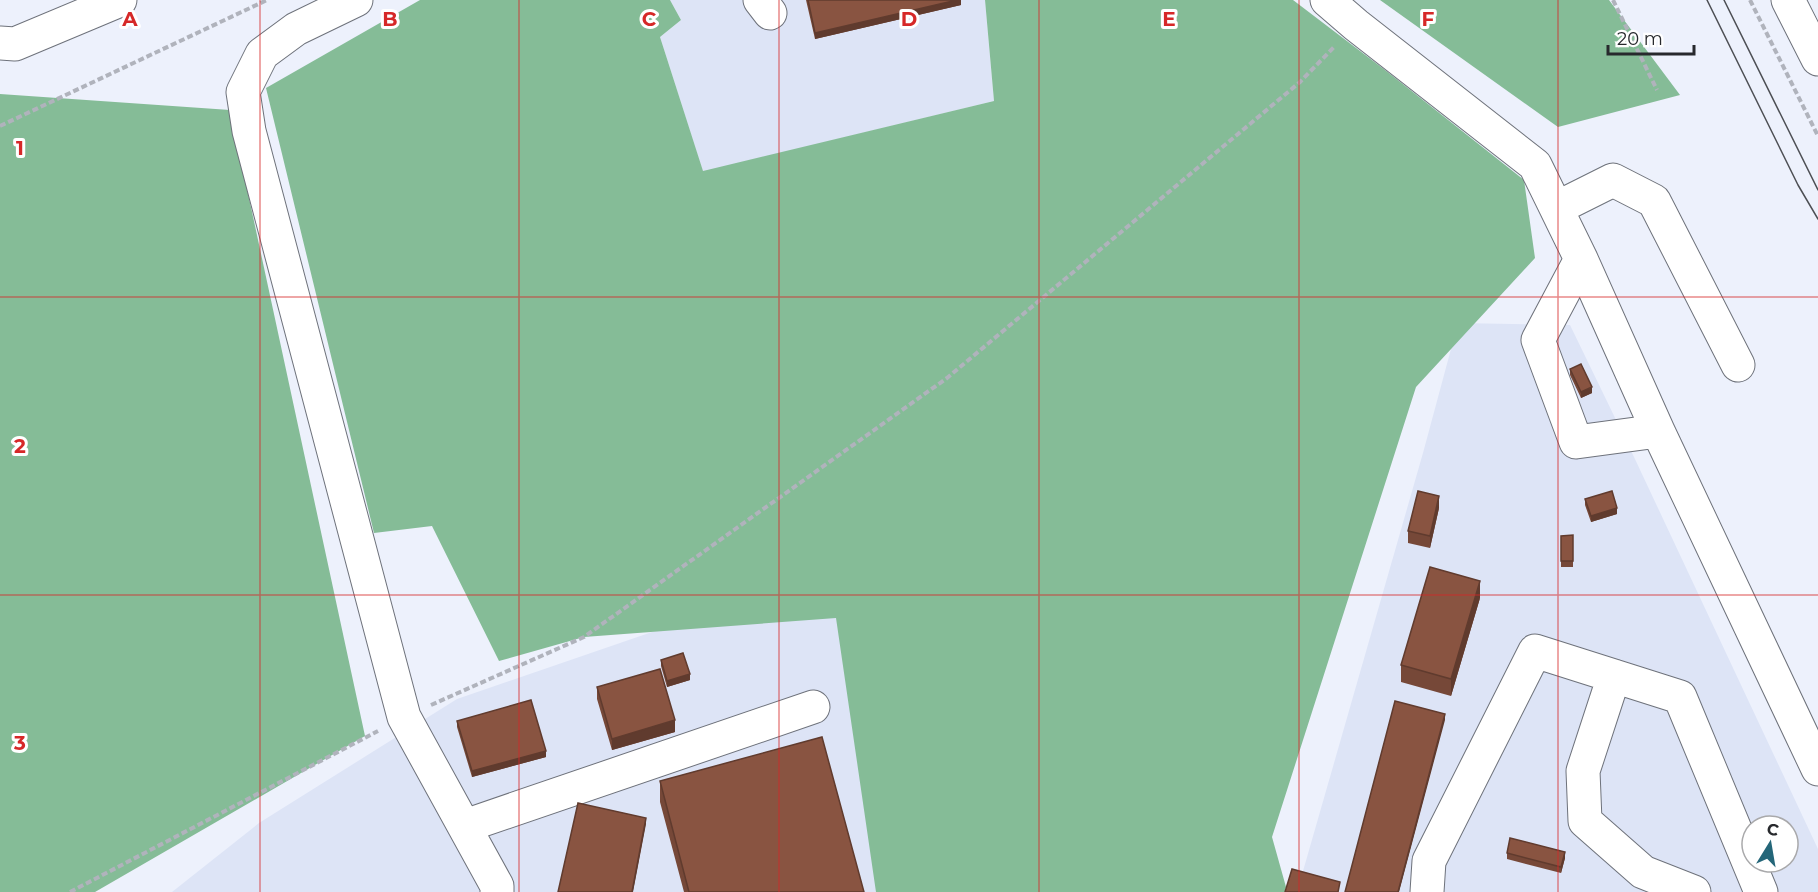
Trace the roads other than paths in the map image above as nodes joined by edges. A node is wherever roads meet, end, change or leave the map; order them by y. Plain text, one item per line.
1 (120, 0) edge
2 (356, 0) edge
3 (1327, 0) edge
4 (1788, 0) edge
5 (0, 43) edge
6 (1818, 59) edge
7 (1557, 208) junction
8 (1581, 259) junction
9 (1738, 365) dead end
10 (1658, 431) junction
11 (1614, 676) junction
12 (813, 707) dead end
13 (1818, 769) edge
14 (465, 826) junction
15 (1757, 891) edge
16 (497, 892) edge
17 (1427, 892) edge
18 (1694, 892) edge

1 - 5 lane
2 - 14 lane
3 - 7 lane
4 - 6 lane
7 - 8 lane
7 - 9 lane
8 - 10 lane
8 - 10 lane
10 - 13 lane
11 - 15 lane
11 - 17 lane
11 - 18 lane
12 - 14 lane
14 - 16 lane

